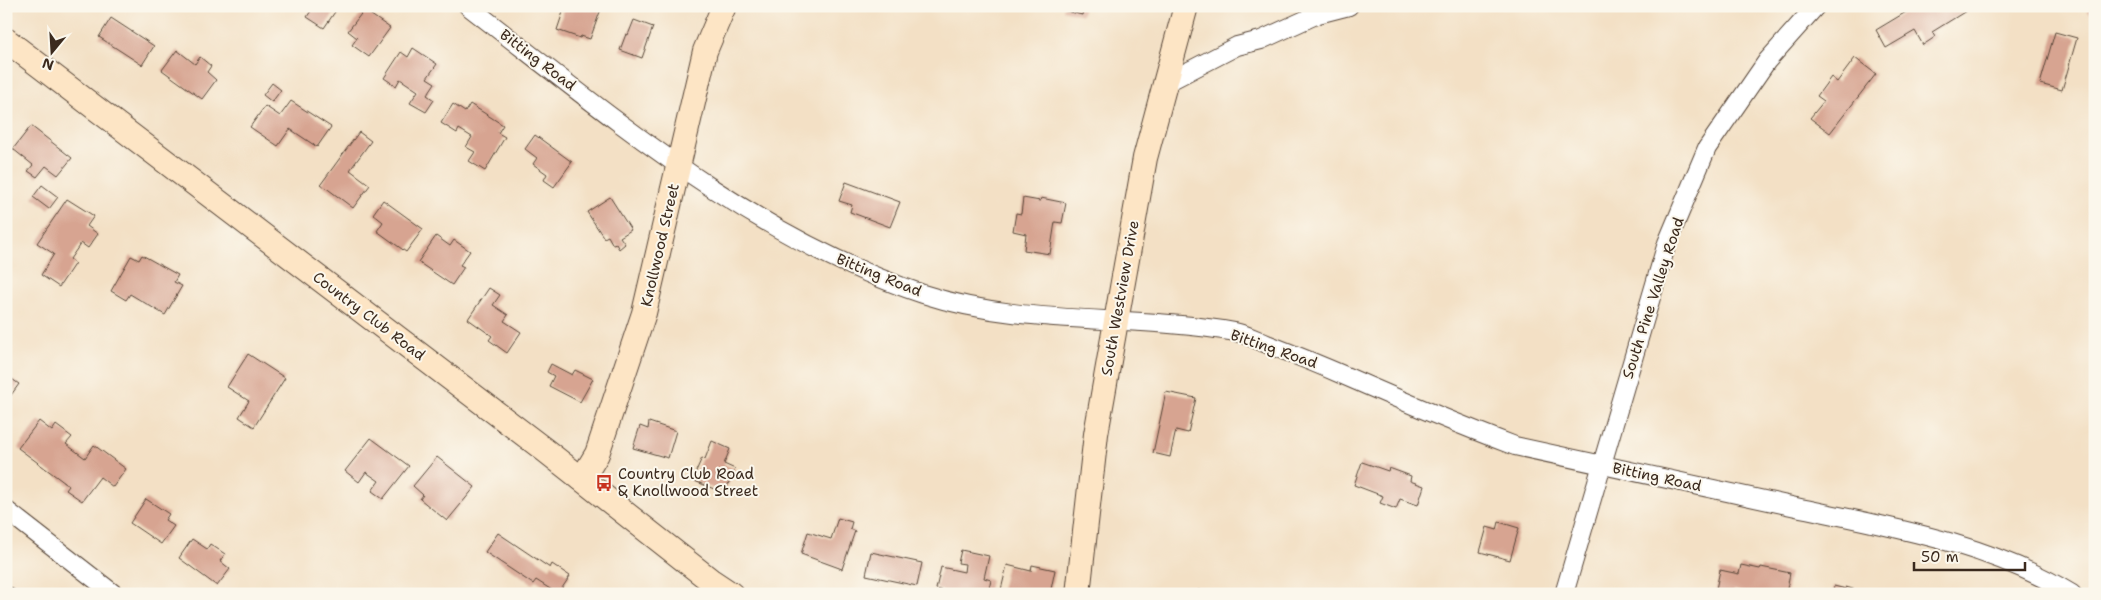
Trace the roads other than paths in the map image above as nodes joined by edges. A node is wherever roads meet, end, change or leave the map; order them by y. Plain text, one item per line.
1 (468, 6) edge
2 (724, 6) edge
3 (1186, 6) edge
4 (1349, 6) edge
5 (1816, 6) edge
6 (6, 40) edge
7 (1166, 83) junction
8 (678, 166) junction
9 (1116, 322) junction
10 (1602, 466) junction
11 (582, 479) junction
12 (6, 510) edge
13 (114, 594) edge
14 (731, 594) edge
15 (1078, 594) edge
16 (1564, 594) edge
17 (2072, 594) edge

1 - 8 street, Bitting Road
2 - 8 main road, Knollwood Street
3 - 7 main road, South Westview Drive
4 - 7 street
5 - 10 street, South Pine Valley Road
6 - 11 main road, Country Club Road
7 - 9 main road, South Westview Drive
8 - 9 street, Bitting Road
8 - 11 main road, Knollwood Street
9 - 10 street, Bitting Road
9 - 15 main road, South Westview Drive
10 - 16 street, South Pine Valley Road
10 - 17 street, Bitting Road
11 - 14 main road, Country Club Road
12 - 13 street

